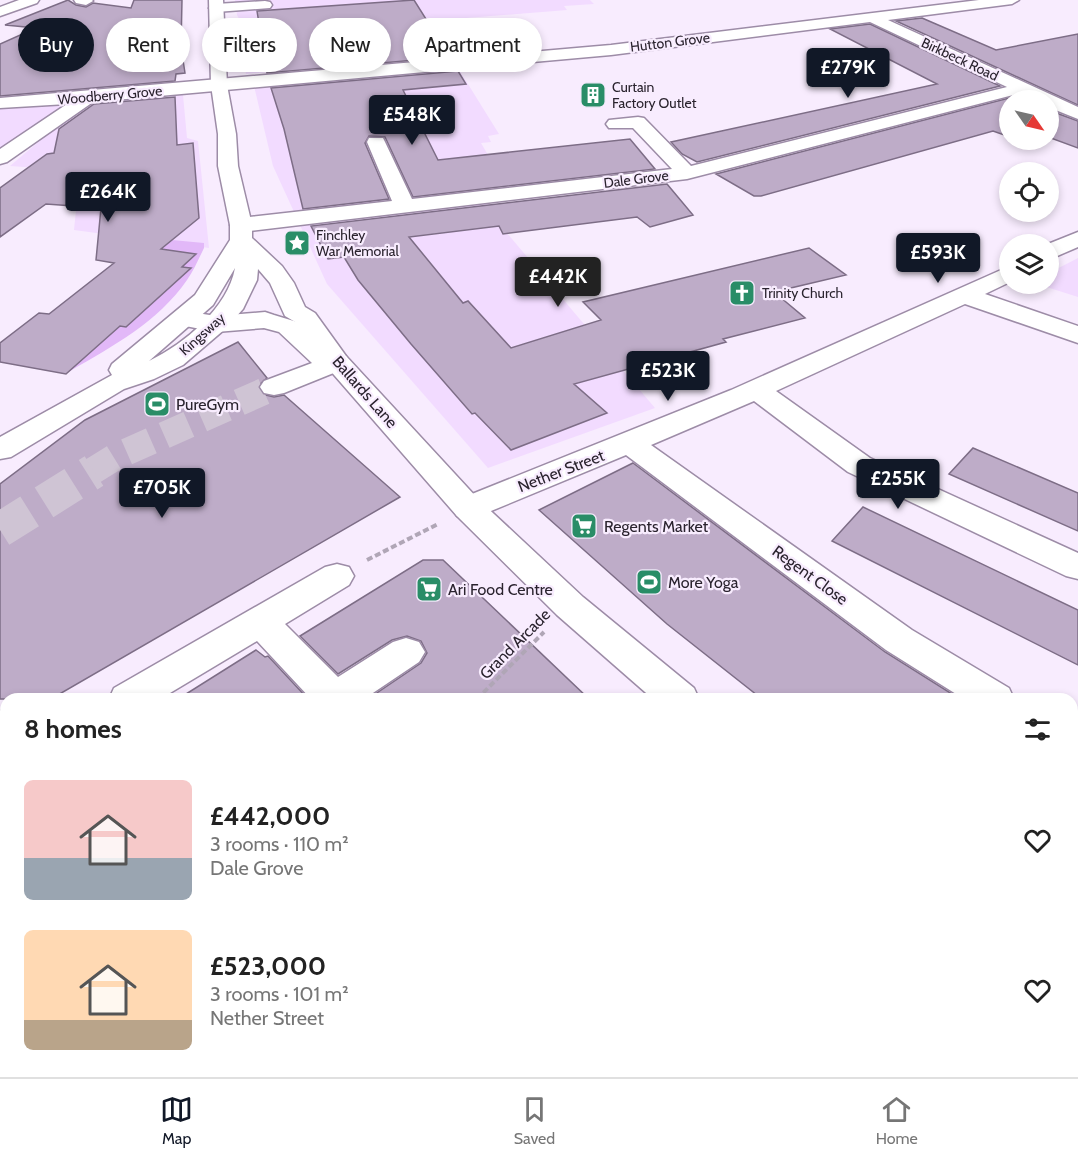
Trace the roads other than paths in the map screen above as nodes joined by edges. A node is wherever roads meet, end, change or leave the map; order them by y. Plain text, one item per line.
1 (32, 0) edge
2 (81, 0) edge
3 (244, 0) edge
4 (1012, 0) edge
5 (86, 1) edge
6 (216, 4) edge
7 (265, 5) dead end
8 (0, 12) edge
9 (871, 17) junction
10 (219, 85) junction
11 (1022, 88) junction
12 (88, 97) junction
13 (0, 103) edge
14 (1078, 114) edge
15 (615, 124) dead end
16 (376, 142) dead end
17 (0, 158) edge
18 (687, 173) junction
19 (405, 206) junction
20 (244, 238) junction
21 (1078, 239) edge
22 (1059, 248) edge
23 (999, 278) edge
24 (963, 296) junction
25 (204, 300) junction
26 (234, 304) junction
27 (294, 312) junction
28 (184, 319) junction
29 (216, 324) junction
30 (1078, 335) edge
31 (337, 365) junction
32 (114, 383) junction
33 (278, 390) tunnel mouth
34 (757, 390) junction
35 (630, 444) junction
36 (0, 450) edge
37 (468, 508) junction
38 (1078, 567) edge
39 (337, 576) road end
40 (260, 621) junction
41 (406, 652) dead end
42 (138, 693) edge
43 (329, 693) edge
44 (342, 693) edge
45 (673, 693) edge
46 (985, 693) edge

1 - 8 street
2 - 5 street
3 - 6 street
4 - 9 street, Hutton Grove
6 - 7 street
6 - 10 street
9 - 10 street, Hutton Grove
9 - 11 street, Birkbeck Road
10 - 12 street, Woodberry Grove
10 - 20 street
11 - 14 street, Birkbeck Road
11 - 18 street, Dale Grove
12 - 13 street, Woodberry Grove
12 - 17 street
15 - 18 street
16 - 19 street
18 - 19 street, Dale Grove
19 - 20 street, Dale Grove
20 - 25 street, Kingsway
20 - 26 street, Kingsway
20 - 27 street, Ballards Lane
21 - 22 street
23 - 24 street, Nether Street
24 - 30 street
24 - 34 street, Nether Street
25 - 26 street
25 - 28 street, Kingsway
26 - 27 street
26 - 29 street, Kingsway
27 - 31 street, Ballards Lane
28 - 29 street
28 - 32 street, Kingsway
29 - 31 street
29 - 32 street, Kingsway
31 - 33 street
31 - 37 street, Ballards Lane
32 - 36 street, Kingsway
34 - 35 street, Nether Street
34 - 38 street
35 - 37 street, Nether Street
35 - 46 street, Regent Close
37 - 45 street, Ballards Lane
39 - 40 street
40 - 42 street
40 - 43 street
41 - 44 street

